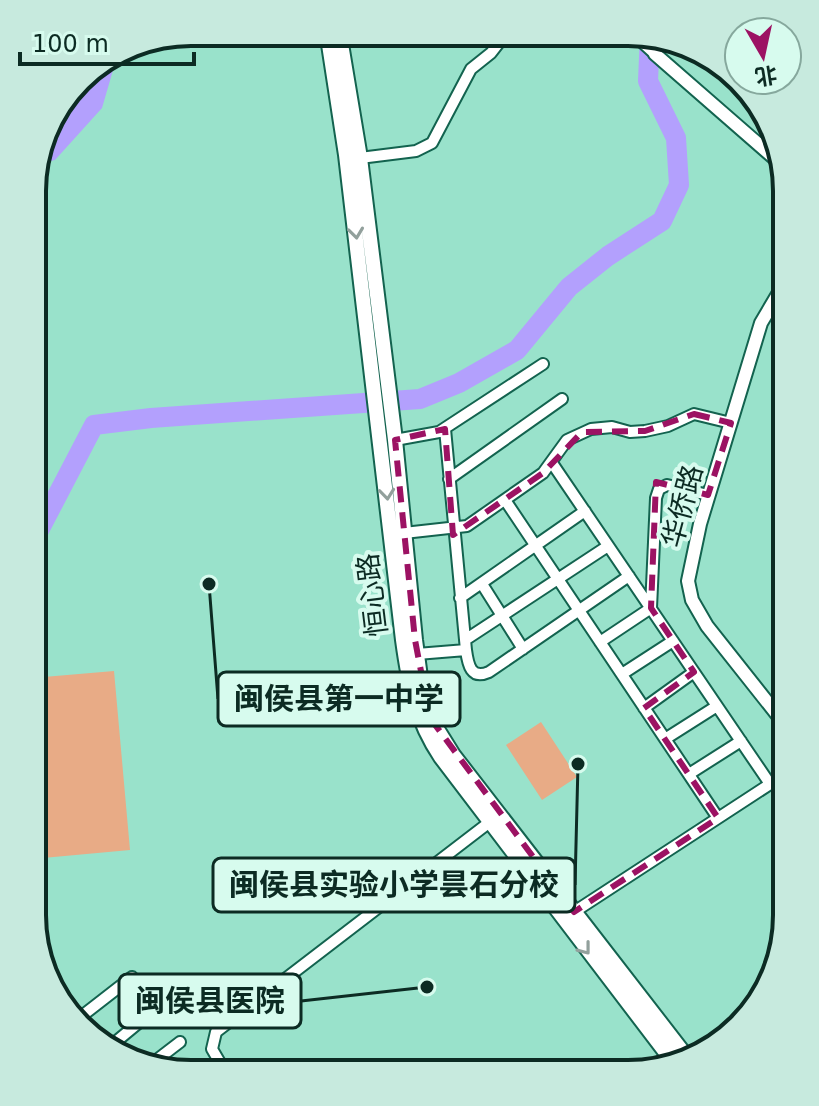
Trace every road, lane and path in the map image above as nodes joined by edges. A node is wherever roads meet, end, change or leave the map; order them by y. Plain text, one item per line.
1 (329, 46) edge
2 (341, 46) edge
3 (496, 46) edge
4 (647, 47) edge
5 (655, 54) joint
6 (767, 152) edge
7 (360, 158) junction
8 (773, 303) edge
9 (543, 364) dead end
10 (382, 389) junction
11 (562, 399) dead end
12 (385, 416) junction
13 (731, 423) junction
14 (445, 429) junction
15 (395, 440) junction
16 (552, 463) junction
17 (449, 479) junction
18 (708, 495) junction
19 (505, 500) junction
20 (585, 511) junction
21 (453, 528) junction
22 (404, 533) junction
23 (536, 545) junction
24 (608, 546) junction
25 (629, 576) junction
26 (558, 579) junction
27 (482, 584) junction
28 (460, 598) junction
29 (651, 608) junction
30 (579, 610) junction
31 (502, 616) junction
32 (673, 641) junction
33 (600, 642) junction
34 (465, 645) junction
35 (523, 649) junction
36 (417, 654) junction
37 (694, 672) junction
38 (622, 674) junction
39 (717, 706) junction
40 (644, 708) junction
41 (773, 709) edge
42 (665, 739) junction
43 (741, 741) junction
44 (689, 774) junction
45 (773, 782) edge
46 (770, 784) junction
47 (495, 818) junction
48 (718, 818) junction
49 (574, 912) junction
50 (132, 977) dead end
51 (159, 1006) dead end
52 (86, 1014) edge
53 (118, 1040) edge
54 (180, 1042) dead end
55 (681, 1049) edge
56 (668, 1054) edge
57 (161, 1057) edge
58 (218, 1060) edge

1 -> 10 main road, 恒心路
2 - 7 main road, 恒心路
3 - 7 street
4 - 5 street
5 - 6 street
7 - 10 main road, 恒心路
8 - 13 street, 华侨路
9 - 14 street
10 - 12 main road, 恒心路
11 - 17 street
12 - 15 main road, 恒心路
12 -> 47 main road, 恒心路
13 - 16 street
13 - 18 street, 华侨路
14 - 15 street
14 - 17 street
15 - 22 main road, 恒心路
16 - 19 street
16 - 20 street
17 - 21 street
18 - 29 street
18 - 41 street, 华侨路
19 - 21 street
19 - 23 street
20 - 23 street
20 - 24 street
21 - 22 street
21 - 28 street
22 - 36 main road, 恒心路
23 - 26 street
23 - 27 street
24 - 25 street
24 - 26 street
25 - 29 street
25 - 30 street
26 - 30 street
26 - 31 street
27 - 28 street
27 - 31 street
28 - 34 street
29 - 32 street
29 - 33 street
30 - 33 street
30 - 35 street
31 - 34 street
31 - 35 street
32 - 37 street
32 - 38 street
33 - 38 street
34 - 35 street
34 - 36 street
36 - 47 main road, 恒心路
37 - 39 street
37 - 40 street
38 - 40 street
39 - 42 street
39 - 43 street
40 - 42 street
42 - 44 street
43 - 44 street
43 - 46 street
44 - 48 street
45 - 46 street
46 - 48 street
47 - 49 main road, 恒心路
47 -> 56 main road, 恒心路
47 - 58 street
48 - 49 street
49 - 55 main road, 恒心路
50 - 52 street
51 - 53 street
54 - 57 street

